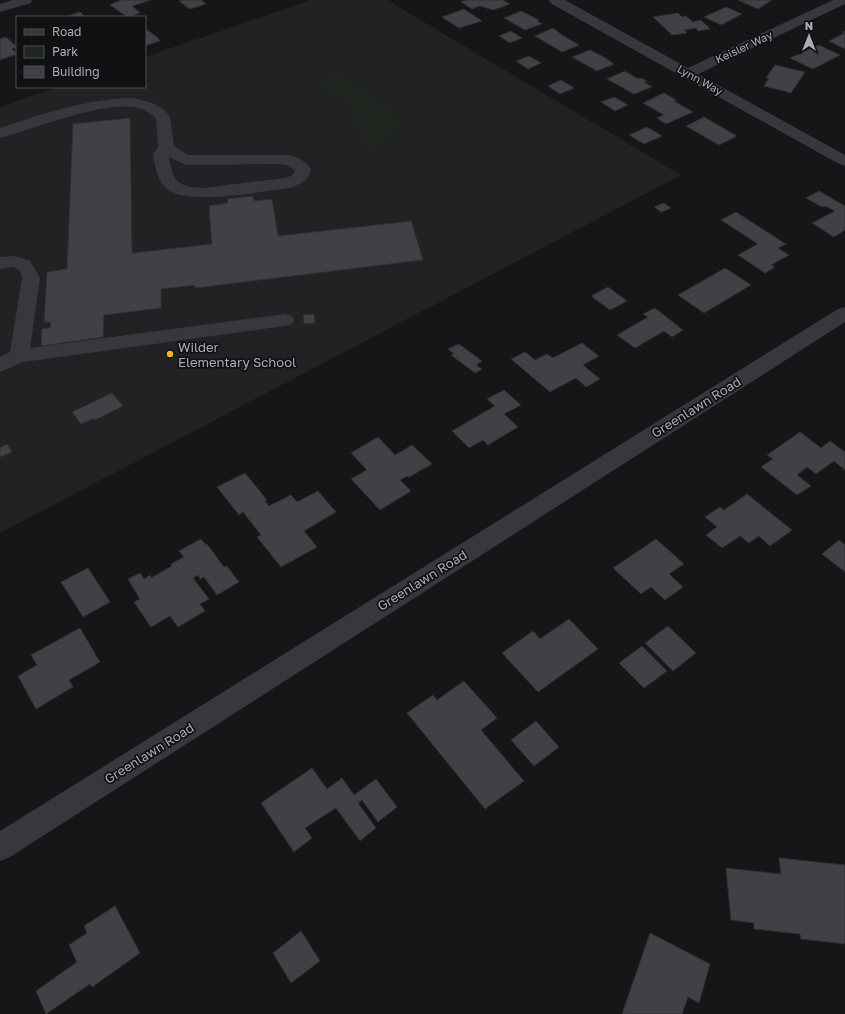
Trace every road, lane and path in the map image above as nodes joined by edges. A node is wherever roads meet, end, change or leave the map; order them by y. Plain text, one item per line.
1 (26, 0) edge
2 (555, 0) edge
3 (843, 0) edge
4 (0, 8) edge
5 (688, 73) junction
6 (0, 133) edge
7 (166, 148) junction
8 (845, 161) edge
9 (0, 263) edge
10 (845, 313) edge
11 (285, 320) dead end
12 (19, 356) junction
13 (0, 365) edge
14 (0, 847) edge

1 - 4 street
2 - 5 street, Lynn Way
3 - 5 street, Keisler Way
5 - 8 street, Lynn Way
6 - 7 street
7 - 7 street
9 - 12 street
10 - 14 street, Greenlawn Road
11 - 12 street
12 - 13 street

